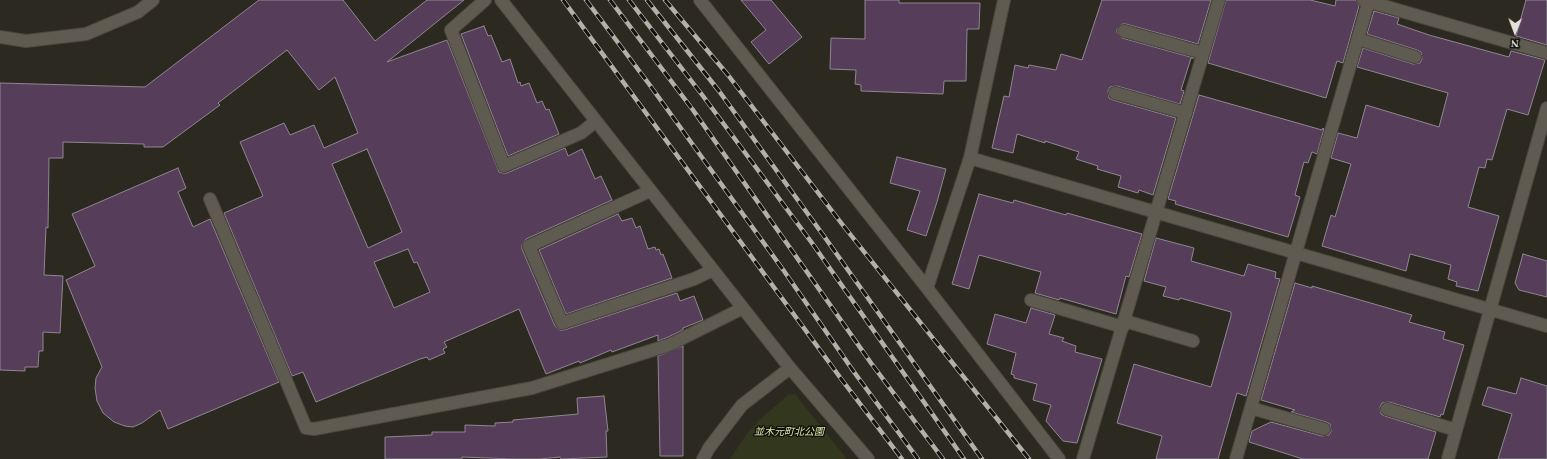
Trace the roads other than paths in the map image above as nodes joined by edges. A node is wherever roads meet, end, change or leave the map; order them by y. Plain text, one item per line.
1 (153, 0) edge
2 (485, 0) edge
3 (501, 0) edge
4 (700, 0) edge
5 (1004, 0) edge
6 (1219, 0) edge
7 (1367, 0) edge
8 (1124, 31) dead end
9 (0, 37) edge
10 (1358, 39) junction
11 (1203, 53) junction
12 (1547, 53) edge
13 (1415, 57) dead end
14 (1115, 93) dead end
15 (1547, 108) edge
16 (1186, 113) junction
17 (596, 121) junction
18 (970, 158) junction
19 (650, 191) junction
20 (210, 199) dead end
21 (1157, 213) junction
22 (1296, 252) junction
23 (713, 270) junction
24 (927, 288) junction
25 (1031, 300) dead end
26 (743, 308) junction
27 (1491, 310) junction
28 (1124, 324) junction
29 (1547, 326) edge
30 (1193, 341) dead end
31 (790, 368) junction
32 (1251, 408) junction
33 (1387, 409) dead end
34 (1324, 429) dead end
35 (1456, 430) junction
36 (703, 459) edge
37 (868, 459) edge
38 (1059, 459) edge
39 (1083, 459) edge
40 (1236, 459) edge
41 (1448, 459) edge

1 - 9 street
2 - 17 street
3 - 17 street
4 - 24 street
5 - 18 street
6 - 11 street
7 - 10 street
7 - 12 street
8 - 11 street
10 - 13 street
10 - 22 street
11 - 16 street
14 - 16 street
15 - 27 street
16 - 21 street
17 - 19 street
18 - 21 street
18 - 24 street
19 - 23 street
19 - 23 street
20 - 26 street
21 - 22 street
21 - 28 street
22 - 27 street
22 - 32 street
23 - 26 street
24 - 38 street
25 - 28 street
26 - 31 street
27 - 29 street
27 - 35 street
28 - 30 street
28 - 39 street
31 - 36 street
31 - 37 street
32 - 34 street
32 - 40 street
33 - 35 street
35 - 41 street

